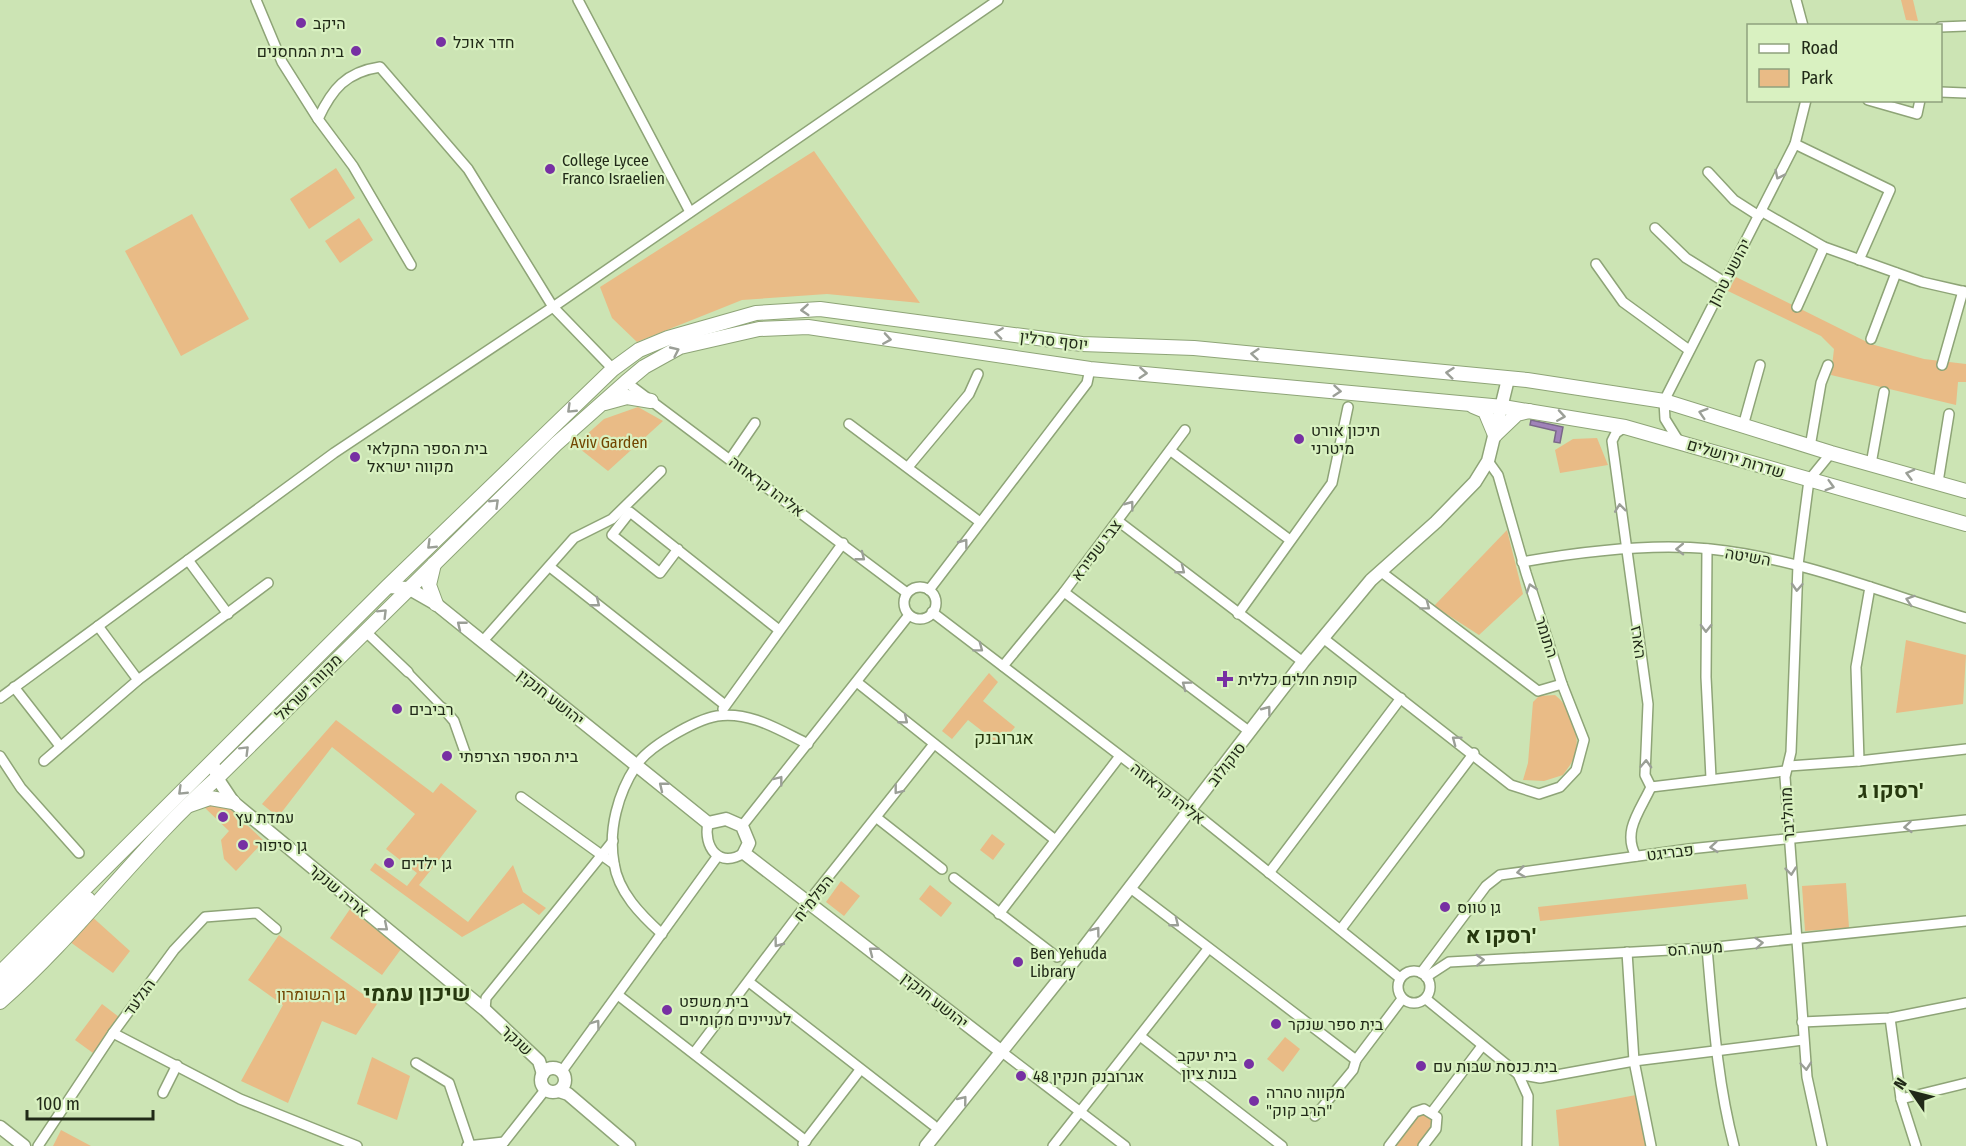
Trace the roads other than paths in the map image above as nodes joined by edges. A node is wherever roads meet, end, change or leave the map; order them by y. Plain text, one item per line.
1 (256, 0) edge
2 (579, 0) edge
3 (998, 0) edge
4 (1796, 0) edge
5 (1802, 24) edge
6 (1966, 26) edge
7 (1942, 27) edge
8 (1942, 92) edge
9 (1966, 93) edge
10 (1805, 102) edge
11 (1875, 102) edge
12 (1920, 102) edge
13 (318, 119) junction
14 (1794, 144) junction
15 (1708, 172) dead end
16 (690, 212) junction
17 (1760, 213) junction
18 (1655, 228) dead end
19 (1824, 247) junction
20 (1859, 260) junction
21 (1596, 264) dead end
22 (411, 265) dead end
23 (1896, 273) junction
24 (1723, 282) junction
25 (1965, 291) edge
26 (553, 307) junction
27 (1797, 307) dead end
28 (1871, 339) dead end
29 (1082, 344) junction
30 (1689, 350) junction
31 (1760, 365) dead end
32 (1828, 365) dead end
33 (1942, 365) dead end
34 (613, 369) junction
35 (978, 374) dead end
36 (1089, 376) junction
37 (1508, 379) junction
38 (626, 382) junction
39 (1884, 392) dead end
40 (651, 401) junction
41 (1664, 401) junction
42 (1466, 402) junction
43 (598, 406) junction
44 (1503, 406) junction
45 (1348, 407) dead end
46 (1530, 411) junction
47 (1949, 414) dead end
48 (755, 423) dead end
49 (849, 424) dead end
50 (1743, 426) junction
51 (1625, 427) junction
52 (1185, 430) dead end
53 (1495, 435) junction
54 (1678, 441) junction
55 (1810, 447) junction
56 (1171, 451) junction
57 (1831, 453) junction
58 (731, 458) junction
59 (1488, 461) junction
60 (1871, 464) junction
61 (908, 467) junction
62 (661, 471) dead end
63 (1809, 480) junction
64 (1938, 482) junction
65 (1966, 491) edge
66 (1118, 521) junction
67 (980, 522) junction
68 (1966, 524) edge
69 (1290, 540) junction
70 (843, 543) junction
71 (678, 549) junction
72 (1707, 549) junction
73 (1625, 550) junction
74 (188, 560) junction
75 (1522, 561) junction
76 (435, 562) junction
77 (1798, 565) junction
78 (550, 567) junction
79 (1380, 570) junction
80 (268, 583) dead end
81 (387, 587) junction
82 (1870, 587) junction
83 (408, 588) junction
84 (929, 590) junction
85 (1064, 592) junction
86 (907, 593) junction
87 (436, 604) junction
88 (932, 612) junction
89 (1238, 614) junction
90 (228, 615) junction
91 (909, 615) junction
92 (1966, 618) edge
93 (98, 626) junction
94 (779, 630) junction
95 (365, 631) junction
96 (1323, 638) junction
97 (482, 642) junction
98 (1303, 662) junction
99 (1003, 666) junction
100 (408, 672) joint
101 (138, 680) junction
102 (858, 683) junction
103 (1562, 684) junction
104 (14, 687) junction
105 (0, 698) edge
106 (1401, 698) junction
107 (725, 705) junction
108 (443, 708) joint
109 (717, 716) junction
110 (1250, 732) junction
111 (808, 744) junction
112 (934, 744) junction
113 (60, 746) junction
114 (1966, 749) edge
115 (1474, 753) junction
116 (466, 755) dead end
117 (0, 756) edge
118 (218, 756) junction
119 (1120, 756) junction
120 (44, 760) dead end
121 (1858, 762) junction
122 (636, 764) junction
123 (1787, 768) junction
124 (217, 778) junction
125 (1711, 778) junction
126 (1651, 787) junction
127 (521, 796) dead end
128 (233, 802) junction
129 (183, 808) junction
130 (1190, 809) junction
131 (877, 818) junction
132 (1966, 820) edge
133 (708, 823) junction
134 (742, 826) junction
135 (1788, 838) junction
136 (1054, 839) junction
137 (613, 841) junction
138 (79, 853) dead end
139 (744, 853) junction
140 (119, 854) junction
141 (600, 855) junction
142 (717, 856) junction
143 (1636, 856) junction
144 (614, 864) junction
145 (130, 866) junction
146 (942, 869) dead end
147 (114, 872) junction
148 (1269, 873) junction
149 (954, 878) dead end
150 (1129, 887) junction
151 (809, 902) junction
152 (999, 914) junction
153 (1966, 921) edge
154 (276, 928) dead end
155 (1341, 929) junction
156 (662, 934) junction
157 (1798, 940) junction
158 (1209, 948) junction
159 (1707, 948) junction
160 (1437, 949) junction
161 (1628, 952) junction
162 (1057, 957) dead end
163 (1449, 962) junction
164 (0, 973) edge
165 (1424, 975) junction
166 (1400, 978) junction
167 (749, 982) junction
168 (0, 987) edge
169 (618, 995) junction
170 (1402, 999) junction
171 (1426, 999) junction
172 (0, 1002) edge
173 (1966, 1003) edge
174 (485, 1010) junction
175 (1890, 1018) junction
176 (1802, 1022) junction
177 (113, 1033) junction
178 (1140, 1036) junction
179 (1803, 1040) junction
180 (1482, 1046) junction
181 (1716, 1051) junction
182 (1002, 1052) junction
183 (694, 1053) junction
184 (1356, 1060) junction
185 (1634, 1061) junction
186 (417, 1063) dead end
187 (177, 1065) junction
188 (860, 1070) junction
189 (562, 1071) junction
190 (543, 1074) junction
191 (1518, 1074) junction
192 (1540, 1078) junction
193 (1966, 1083) edge
194 (545, 1090) junction
195 (559, 1091) junction
196 (163, 1093) dead end
197 (1528, 1096) junction
198 (1901, 1099) junction
199 (1080, 1111) junction
200 (1432, 1112) junction
201 (1315, 1116) dead end
202 (933, 1125) dead end
203 (0, 1127) edge
204 (505, 1144) edge
205 (804, 1144) edge
206 (24, 1146) edge
207 (38, 1146) edge
208 (357, 1146) edge
209 (469, 1146) edge
210 (629, 1146) edge
211 (926, 1146) edge
212 (1053, 1146) edge
213 (1125, 1146) edge
214 (1282, 1146) edge
215 (1389, 1146) edge
216 (1423, 1146) edge
217 (1527, 1146) edge
218 (1651, 1146) edge
219 (1734, 1146) edge
220 (1822, 1146) edge
221 (1916, 1146) edge

1 - 13 street
2 - 16 street
3 - 16 street
4 - 5 street
6 - 7 street
8 - 9 street
10 - 14 street, יהושע טהון
11 - 12 street
13 - 22 street
13 - 26 street
14 -> 17 street, יהושע טהון
14 - 20 street
15 - 17 street
16 - 26 street
17 - 19 street
17 - 24 street, יהושע טהון
18 - 24 street
19 - 20 street
19 - 27 street
20 - 23 street
21 - 30 street
23 - 25 street
23 - 28 street
24 - 30 street, יהושע טהון
25 - 33 street
26 - 34 street
26 - 74 street
29 -> 34 main road, יוסף סרלין
29 - 36 main road
37 -> 29 main road, יוסף סרלין
30 - 41 street, יהושע טהון
31 - 50 street
32 - 55 street
34 - 38 main road
34 -> 81 main road, מקווה ישראל
35 - 61 street
38 -> 36 main road, יוסף סרלין
36 -> 42 main road, יוסף סרלין
36 - 67 street
37 - 41 main road, שדרות ירושלים
37 - 44 street, סוקולוב
38 - 40 street, אליהו קראוזה
38 - 43 main road, מקווה ישראל
39 - 60 street
40 - 43 main road
40 - 58 street, אליהו קראוזה
50 -> 41 main road, שדרות ירושלים
41 - 54 street
42 - 44 main road, יוסף סרלין
42 - 53 main road
76 -> 43 main road, מקווה ישראל
44 - 46 main road, שדרות ירושלים
44 - 53 street, סוקולוב
45 - 69 street
46 -> 51 main road, שדרות ירושלים
46 - 53 main road
47 - 64 street
48 - 58 street
49 - 61 street
50 - 55 main road, שדרות ירושלים
51 - 54 main road, שדרות ירושלים
73 -> 51 street, הארז
52 - 56 street, צבי שפירא
53 - 59 street, סוקולוב
54 - 63 main road, שדרות ירושלים
55 - 57 main road, שדרות ירושלים
66 -> 56 street, צבי שפירא
56 - 69 street
57 - 60 main road, שדרות ירושלים
57 - 63 street
58 - 70 street, אליהו קראוזה
59 - 75 street, התומר
59 - 79 street, סוקולוב
64 -> 60 main road, שדרות ירושלים
61 - 67 street
62 - 78 street
63 -> 68 main road, שדרות ירושלים
63 - 77 street, מוהליבר
64 - 65 main road, שדרות ירושלים
66 - 85 street, צבי שפירא
66 -> 89 street
84 -> 67 street
69 - 89 street
70 -> 86 street, אליהו קראוזה
70 - 94 street
71 - 71 street
71 - 94 street
72 -> 73 street, השיטה
72 - 77 street, השיטה
72 -> 125 street
73 - 75 street, השיטה
126 -> 73 street, הארז
74 - 90 street
74 - 93 street
103 -> 75 street, התומר
76 - 83 main road, מקווה ישראל
76 - 87 main road
77 - 82 street, השיטה
77 -> 123 street, מוהליבר
78 - 97 street
78 -> 107 street
79 - 96 street, סוקולוב
79 -> 103 street
80 - 90 street
81 - 83 street, יהושע חנקין
81 - 118 main road, מקווה ישראל
92 -> 82 street, השיטה
82 - 121 street
83 - 87 street, יהושע חנקין
95 -> 83 main road, מקווה ישראל
84 - 86 street
84 - 88 street
85 - 99 street, צבי שפירא
110 -> 85 street
86 - 91 street
97 -> 87 street, יהושע חנקין
88 - 91 street
88 -> 99 street, אליהו קראוזה
89 - 98 street
90 - 101 street
91 - 102 street
93 - 101 street
93 - 104 street
94 - 107 street
95 - 100 street
124 -> 95 main road, מקווה ישראל
96 - 98 street, סוקולוב
96 - 106 street
97 - 122 street, יהושע חנקין
110 -> 98 street, סוקולוב
99 - 119 street, אליהו קראוזה
100 - 108 street
101 - 113 street
102 - 111 street
102 -> 112 street
103 - 115 street, התומר
104 - 105 street
104 - 113 street
115 -> 106 street
106 - 148 street
107 - 109 street
108 - 116 street
109 - 111 street
109 - 122 street
110 - 130 street, סוקולוב
134 -> 111 street
112 -> 131 street, הפלמ"ח
112 - 136 street
113 - 120 street
114 - 121 street
115 - 155 street
117 - 138 street
118 - 124 street
118 -> 140 main road, מקווה ישראל
119 - 130 street, אליהו קראוזה
119 - 136 street
121 - 123 street
133 -> 122 street, יהושע חנקין
122 - 137 street
123 - 125 street
123 - 135 street, מוהליבר
124 - 128 street, אריה שנקר
124 - 129 main road, מקווה ישראל
125 - 126 street
126 - 143 street
127 - 141 street
128 - 129 main road
128 -> 174 street, אריה שנקר
129 - 145 main road, מקווה ישראל
130 - 148 street, אליהו קראוזה
130 - 150 street, סוקולוב
131 - 146 street
131 - 151 street, הפלמ"ח
132 -> 135 street, פבריגט
133 - 134 street
133 - 142 street
134 - 139 street
135 -> 143 street, פבריגט
135 -> 157 street, מוהליבר
136 - 152 street
137 - 141 street
137 - 144 street
139 - 142 street
139 - 151 street, יהושע חנקין
140 - 147 main road
140 - 164 main road, מקווה ישראל
141 - 144 street
141 - 174 street
142 - 156 street
143 -> 160 street, פבריגט
144 - 156 street
145 - 147 main road
145 - 172 main road, מקווה ישראל
147 - 168 main road
148 - 155 street, אליהו קראוזה
149 - 152 street
150 -> 158 street
182 -> 150 street, סוקולוב
151 -> 167 street, הפלמ"ח
182 -> 151 street, יהושע חנקין
152 - 162 street
153 - 157 street, משה הס
154 - 177 street, הגלעד
155 - 166 street, אליהו קראוזה
156 - 169 street
159 -> 157 street, משה הס
157 - 176 street, מוהליבר
158 - 178 street
158 - 184 street
159 - 161 street, משה הס
159 - 181 street
160 - 163 street
160 - 165 street, פבריגט
163 -> 161 street, משה הס
161 - 185 street
163 - 165 street, משה הס
165 - 166 street
165 - 171 street
166 - 170 street
167 - 183 street, הפלמ"ח
167 - 188 street
169 - 183 street
189 -> 169 street
170 - 171 street
170 - 184 street
171 - 180 street
173 - 175 street
174 - 190 street, שנקר
175 - 176 street
175 - 198 street
176 - 179 street, מוהליבר
177 - 187 street
177 - 207 street, הגלעד
178 - 199 street
178 - 214 street
179 - 181 street
179 -> 220 street, מוהליבר
180 - 191 street
180 - 200 street
181 - 185 street
181 - 219 street
182 - 199 street, יהושע חנקין
211 -> 182 street, סוקולוב
183 - 205 street
184 - 201 street
185 - 192 street
185 - 218 street
186 - 209 street
187 - 196 street
187 - 208 street
188 - 202 street
188 - 205 street
189 - 190 street
189 - 195 street
190 - 194 street
191 - 192 street
191 - 197 street
192 - 197 street
193 - 198 street
194 - 195 street
194 - 204 street
195 - 210 street
197 - 217 street
198 - 221 street
199 - 212 street
199 - 213 street, יהושע חנקין
200 - 215 street
200 - 216 street
203 - 206 street
204 - 209 street

